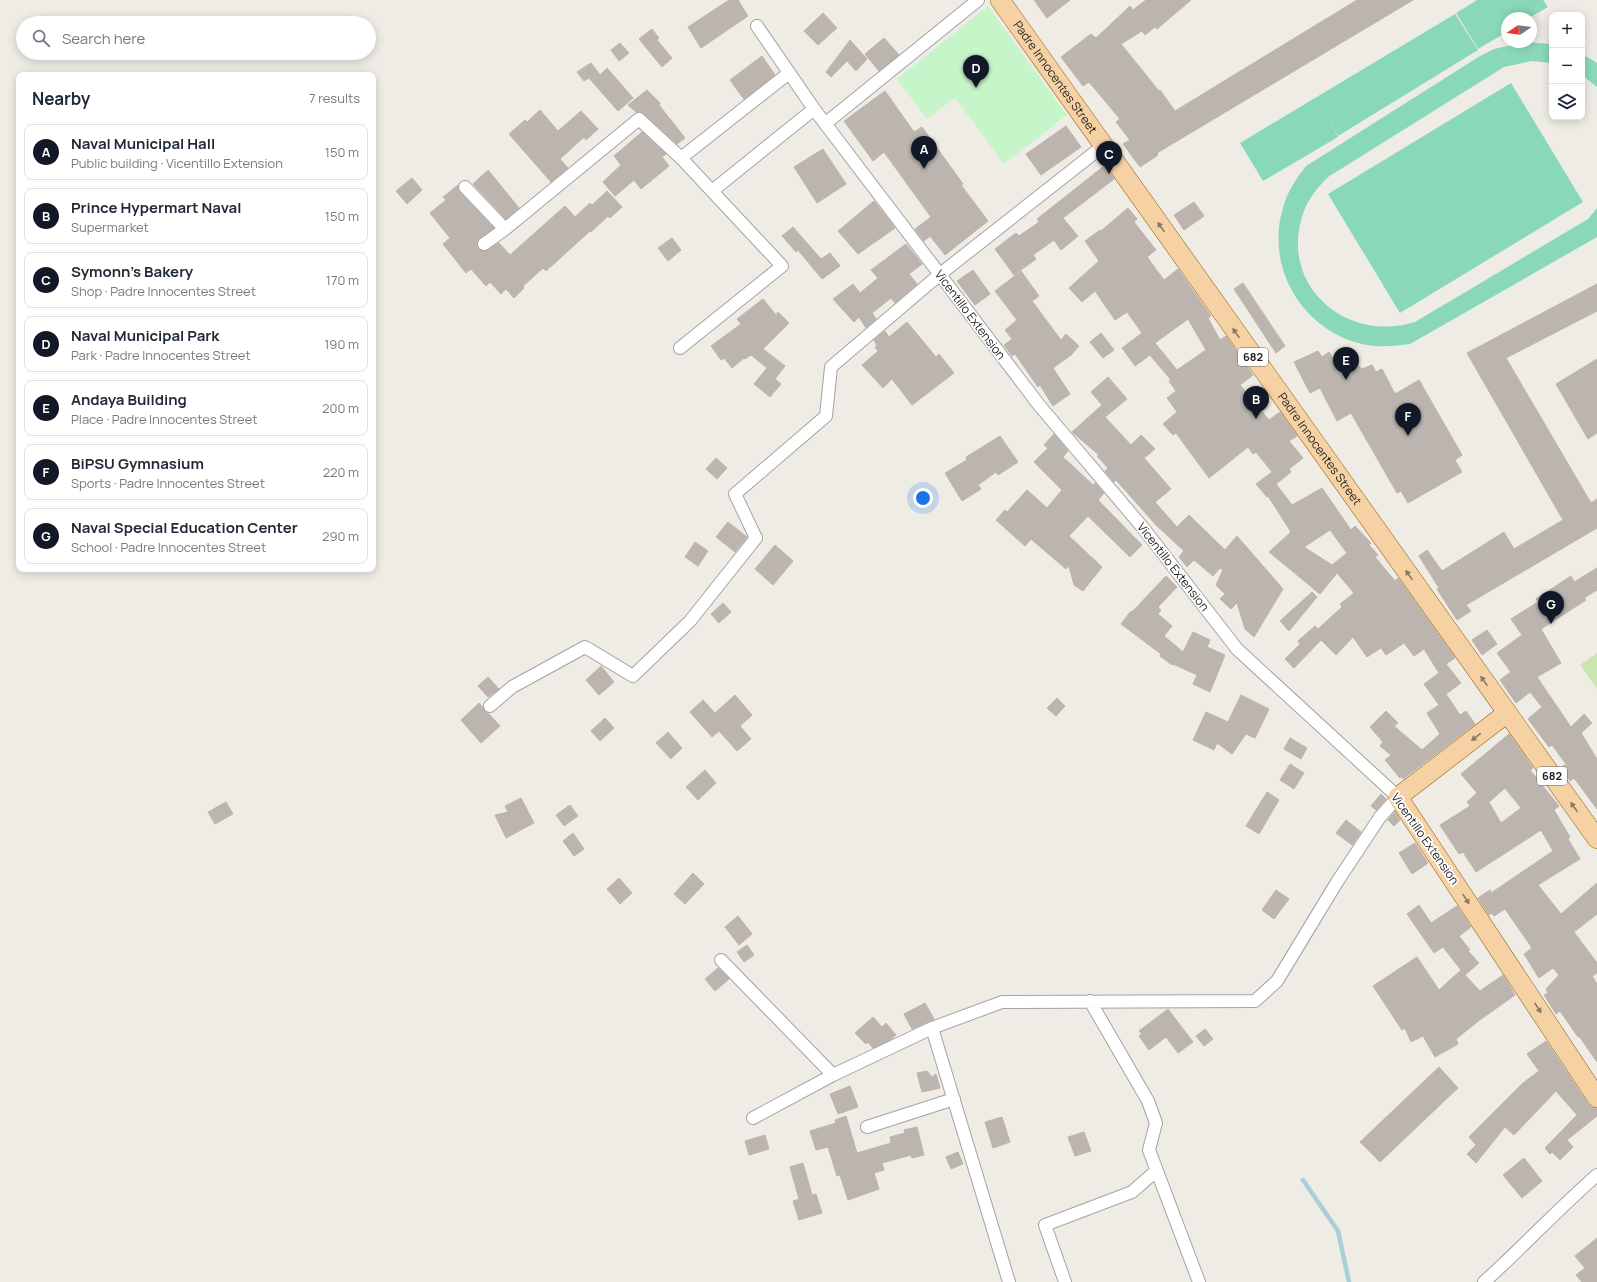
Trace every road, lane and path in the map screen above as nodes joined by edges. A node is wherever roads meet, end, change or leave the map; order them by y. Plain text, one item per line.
1 (978, 0) edge
2 (1000, 0) edge
3 (757, 26) dead end
4 (789, 73) junction
5 (814, 108) junction
6 (826, 124) junction
7 (1103, 146) junction
8 (681, 158) junction
9 (465, 188) dead end
10 (712, 191) junction
11 (504, 229) junction
12 (484, 244) dead end
13 (939, 275) junction
14 (680, 348) dead end
15 (490, 706) dead end
16 (1507, 713) junction
17 (1398, 797) junction
18 (1597, 839) edge
19 (721, 960) dead end
20 (1090, 1002) junction
21 (932, 1028) junction
22 (833, 1075) junction
23 (1597, 1098) edge
24 (954, 1099) junction
25 (753, 1118) dead end
26 (867, 1126) dead end
27 (1156, 1171) junction
28 (1597, 1175) edge
29 (1009, 1282) edge
30 (1065, 1282) edge
31 (1198, 1282) edge
32 (1484, 1282) edge

1 - 6 street
2 - 7 main road, Padre Innocentes Street / 682
3 - 4 street, Vicentillo Extension
4 - 5 street, Vicentillo Extension
4 - 8 street
5 - 6 street, Vicentillo Extension
5 - 10 street
6 - 13 street, Vicentillo Extension
7 - 13 street
16 -> 7 main road, Padre Innocentes Street / 682
8 - 10 street
8 - 11 street
9 - 11 street
10 - 14 street
11 - 12 street
13 - 15 street
13 - 17 street, Vicentillo Extension
16 -> 17 main road
18 -> 16 main road, Padre Innocentes Street / 682
17 - 20 street
17 -> 23 main road, Vicentillo Extension
19 - 22 street
20 - 21 street
20 - 27 street
21 - 22 street
21 - 24 street
22 - 25 street
24 - 26 street
24 - 29 street
27 - 30 street
27 - 31 street
28 - 32 street

